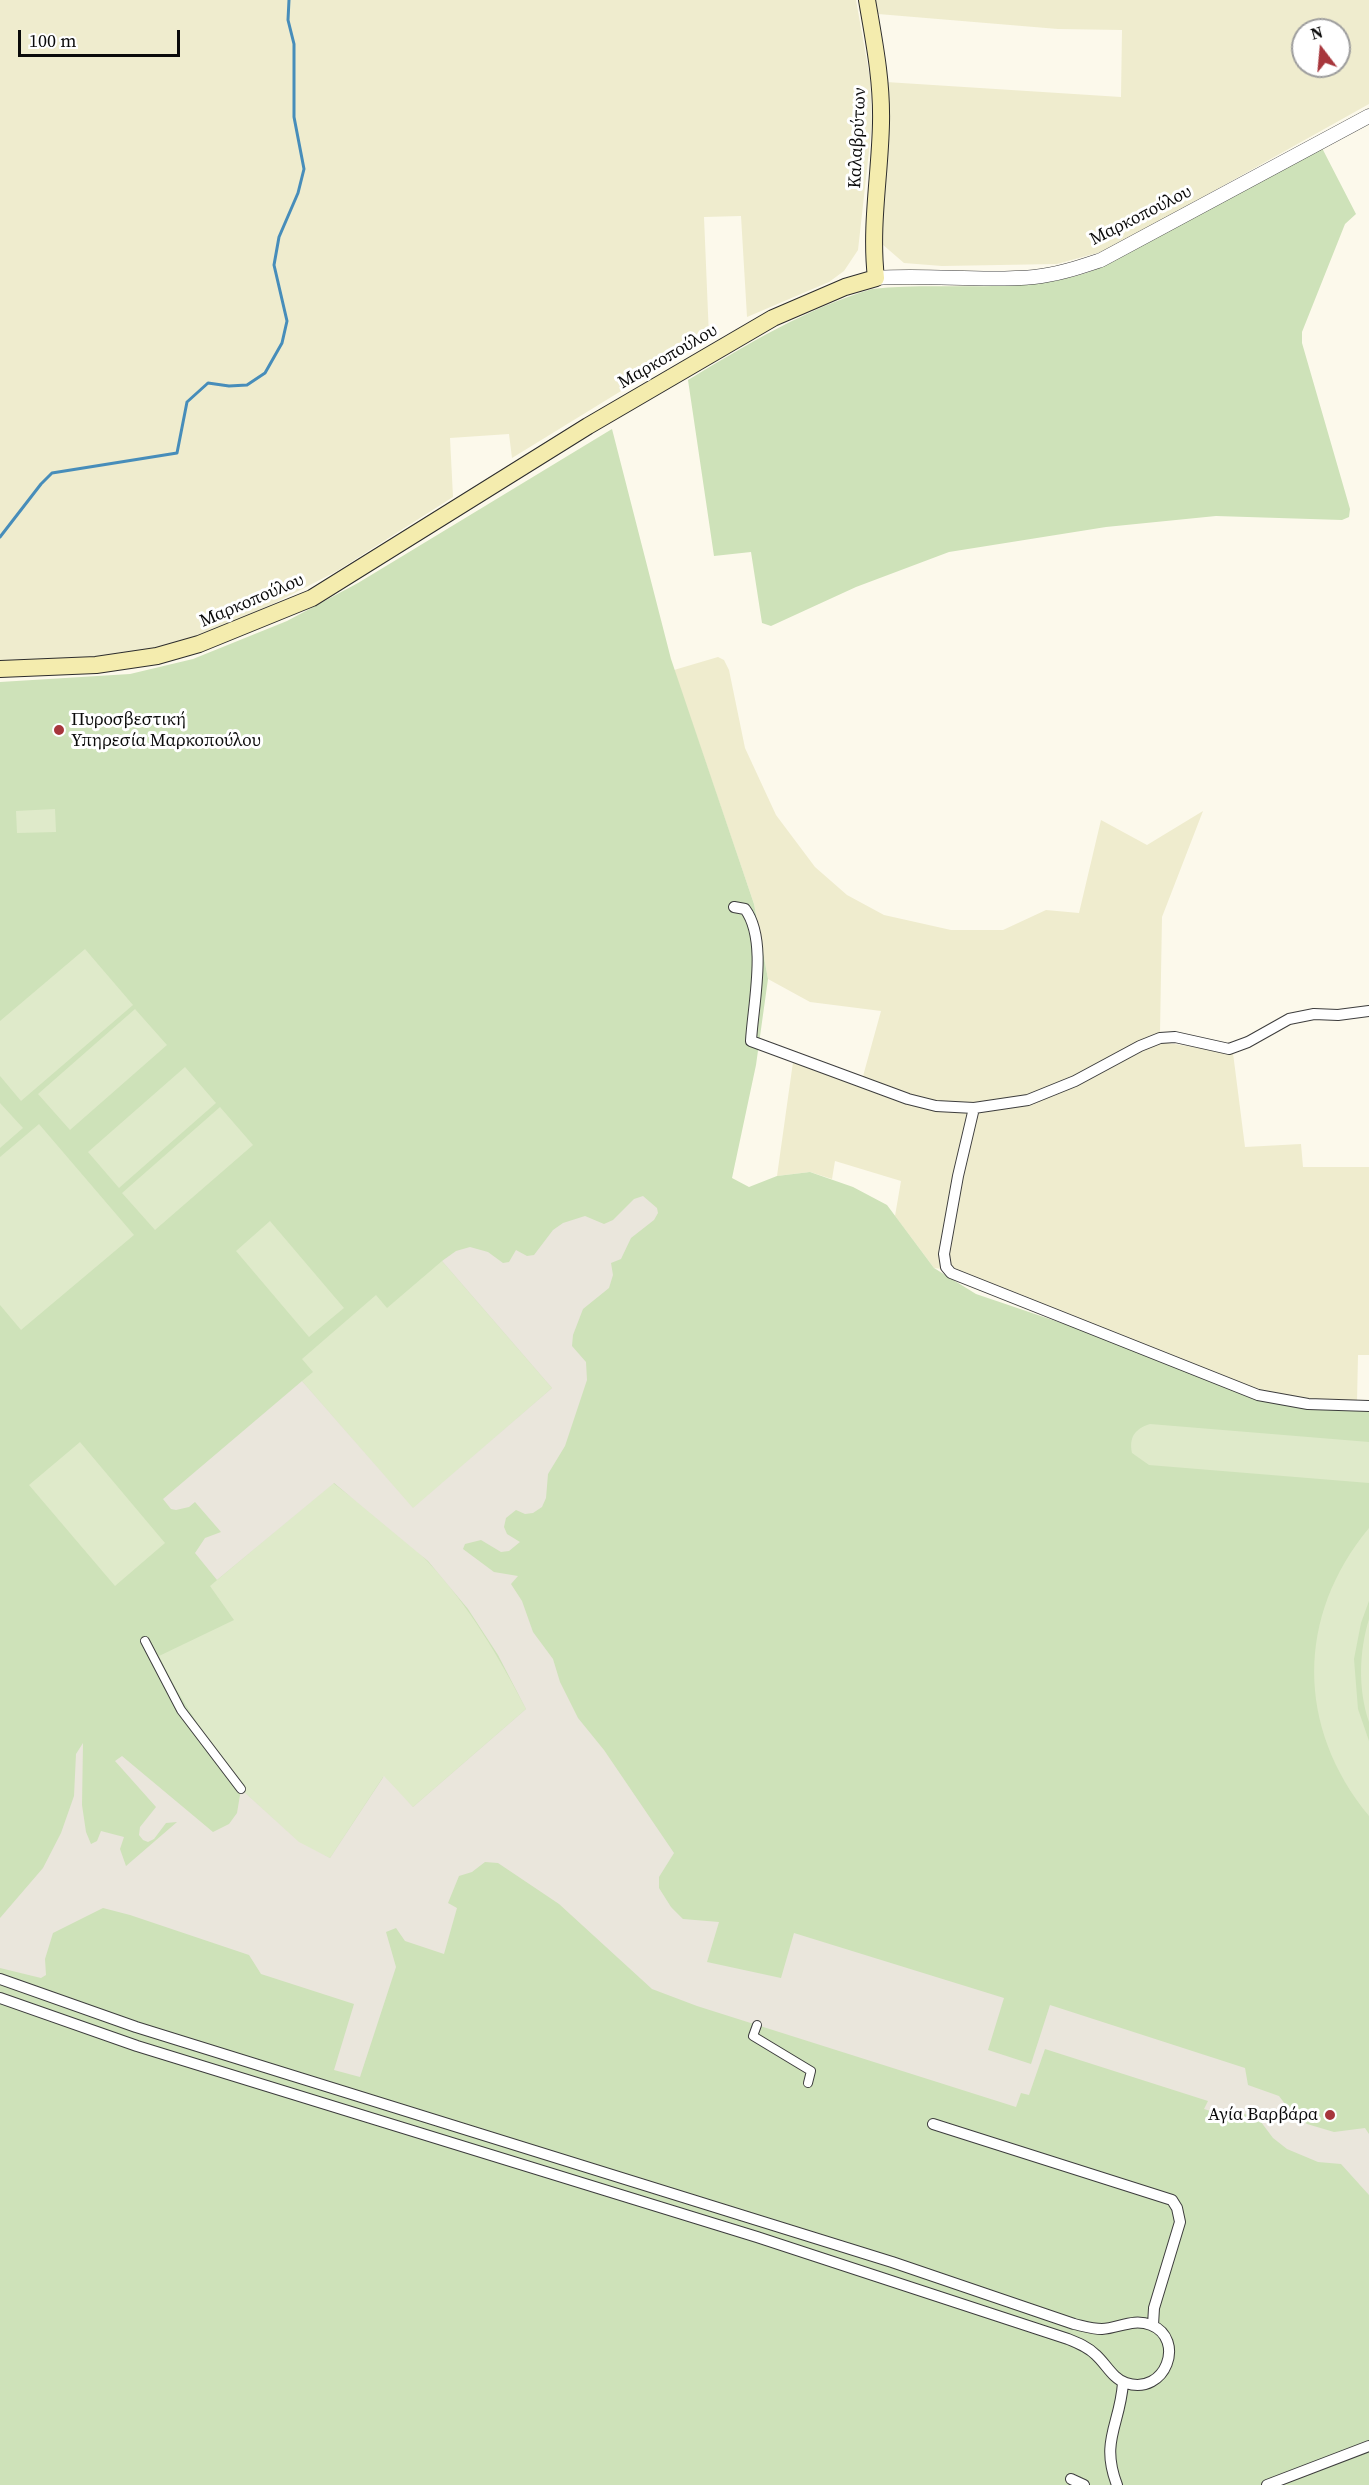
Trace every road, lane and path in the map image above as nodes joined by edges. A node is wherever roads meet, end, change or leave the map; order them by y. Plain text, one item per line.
1 (867, 0) edge
2 (1369, 116) edge
3 (876, 278) junction
4 (0, 669) edge
5 (734, 907) dead end
6 (1369, 1011) edge
7 (974, 1108) junction
8 (1369, 1406) edge
9 (145, 1641) dead end
10 (241, 1789) dead end
11 (0, 1979) edge
12 (0, 1998) edge
13 (757, 2025) dead end
14 (232, 2055) junction
15 (226, 2072) junction
16 (808, 2084) dead end
17 (933, 2124) dead end
18 (1153, 2325) junction
19 (1123, 2383) junction
20 (1369, 2446) edge
21 (1071, 2479) dead end
22 (1083, 2485) edge
23 (1117, 2485) edge
24 (1267, 2485) edge

1 - 3 main road, Καλαβρύτων
2 - 3 street, Μαρκοπούλου
3 - 4 main road, Μαρκοπούλου
5 - 7 street
6 - 7 street
7 - 8 street
9 - 10 street
11 - 14 street
12 - 15 street
13 - 16 street
14 - 15 street
14 - 18 street
15 - 19 street
17 - 18 street
18 - 19 street
19 - 23 street
20 - 24 street
21 - 22 street

